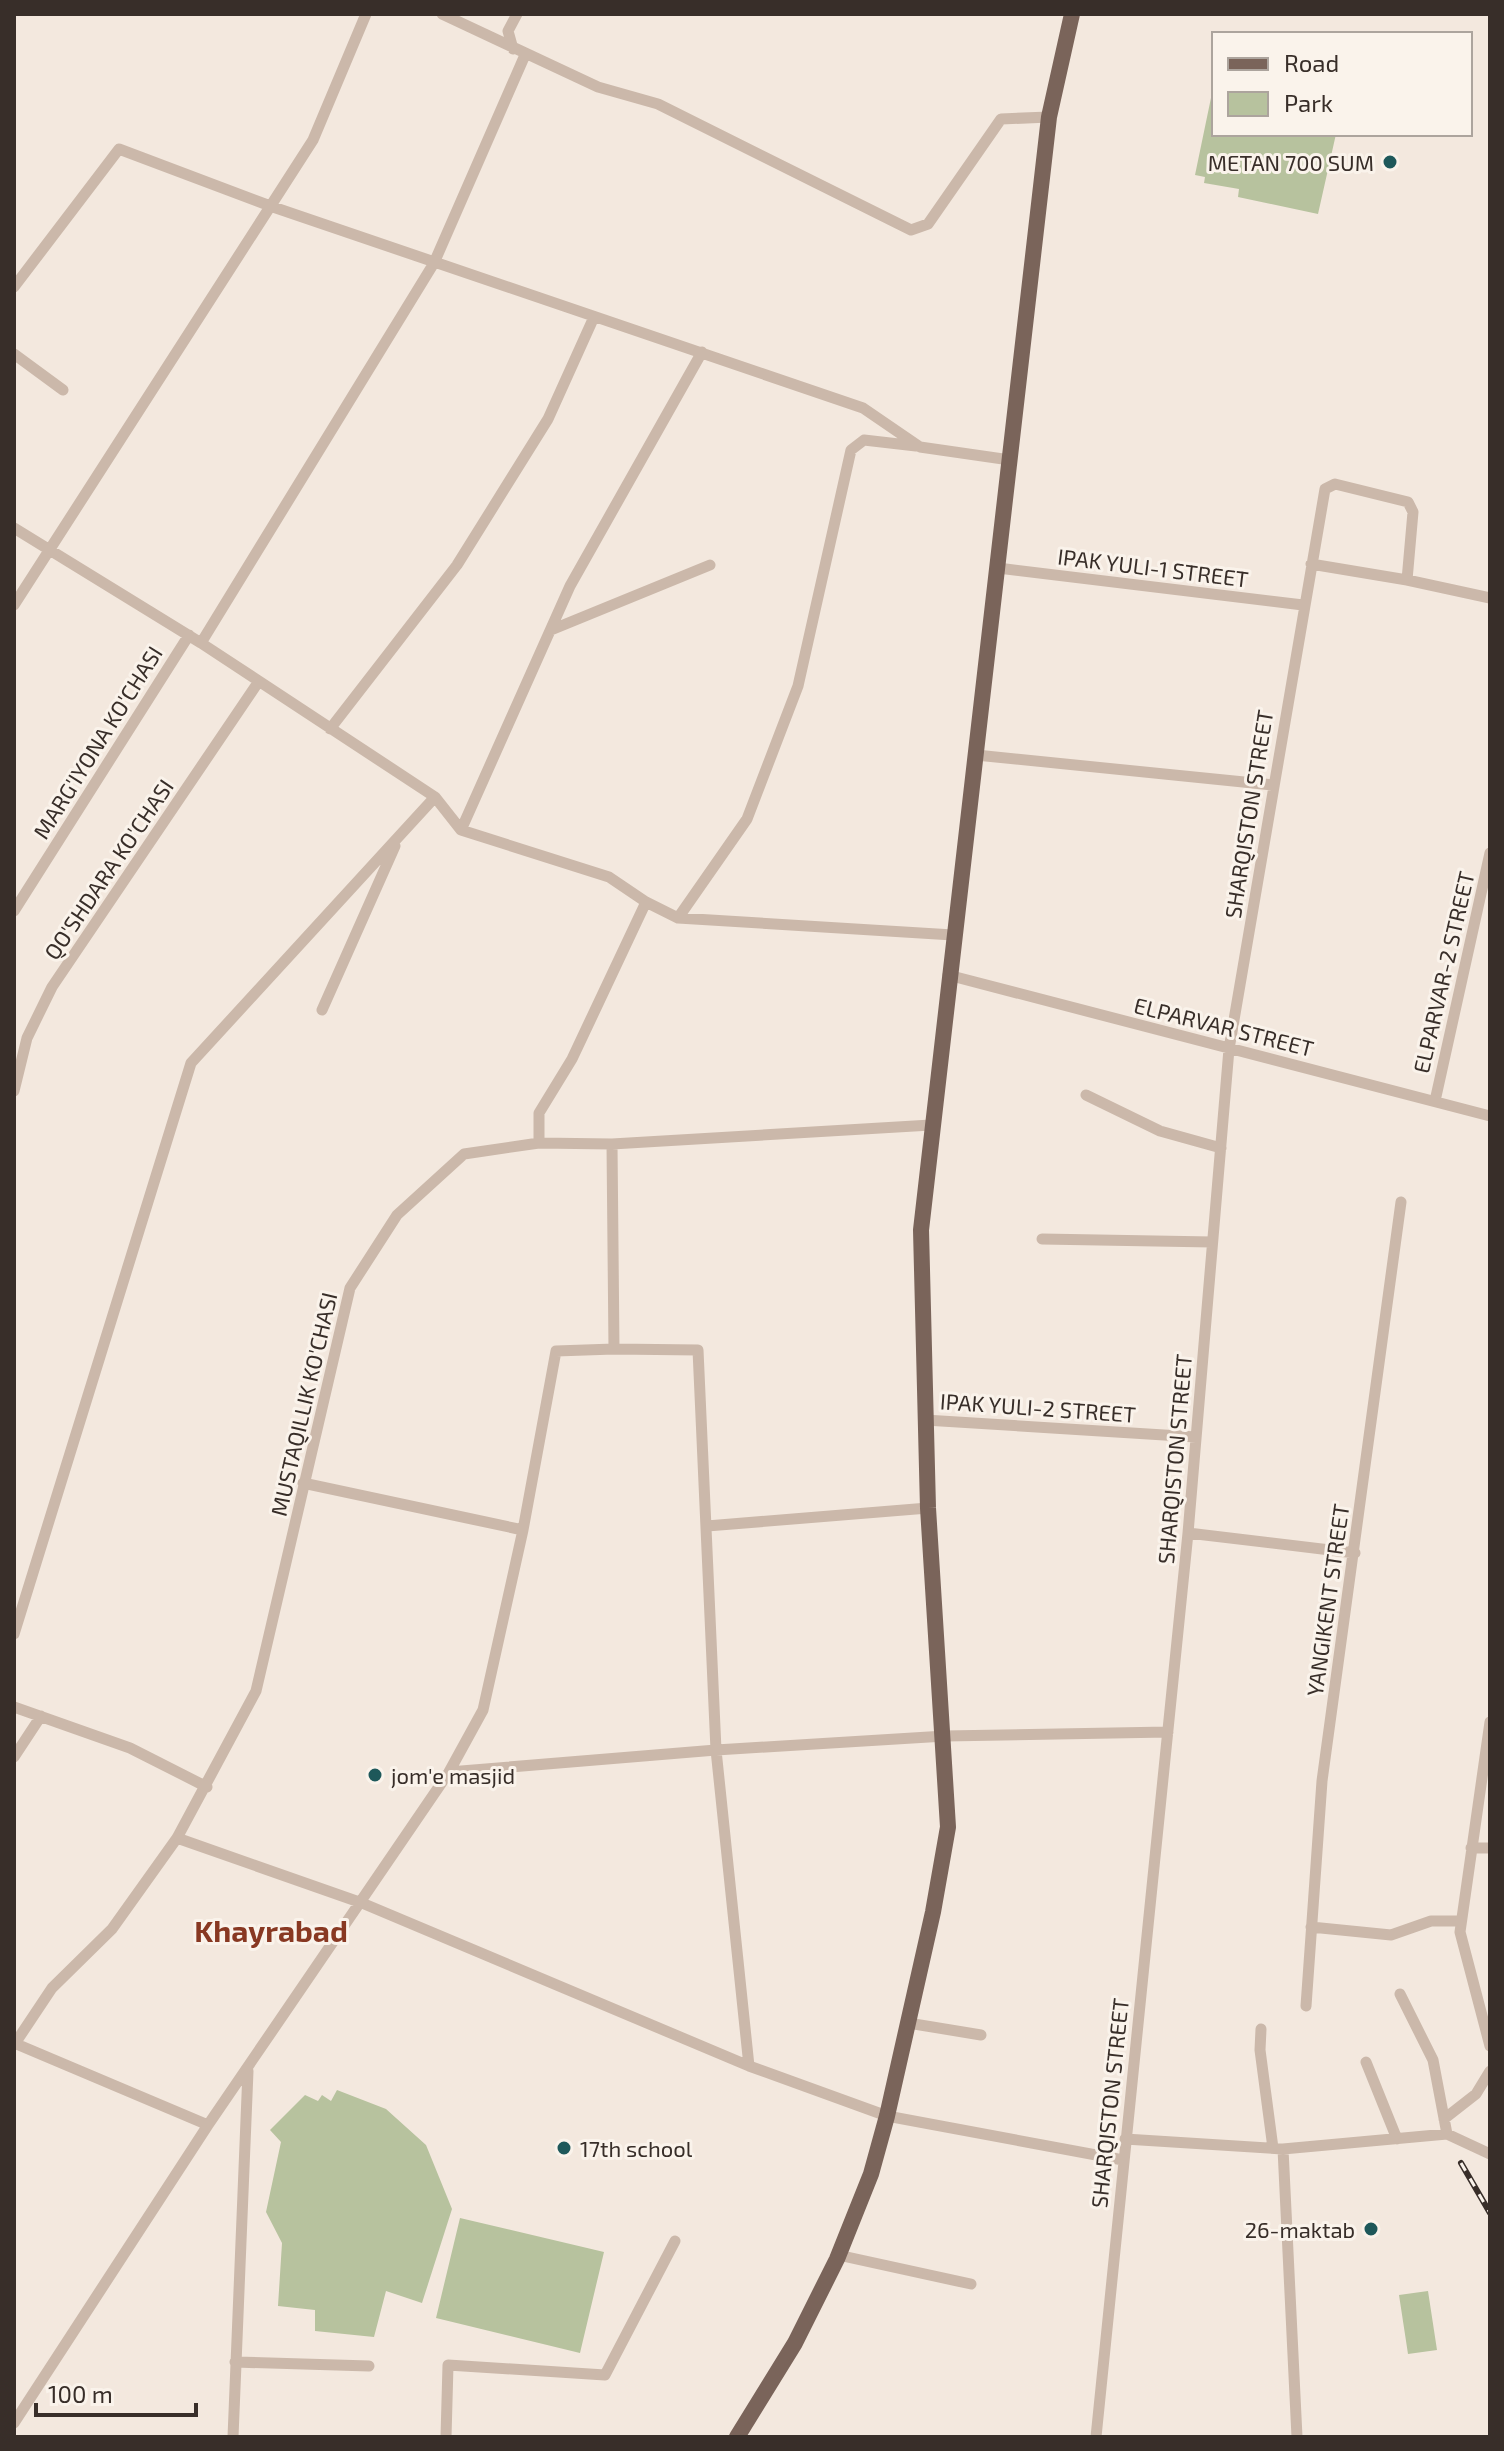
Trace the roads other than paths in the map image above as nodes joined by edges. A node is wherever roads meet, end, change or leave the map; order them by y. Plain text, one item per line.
1 (366, 14) edge
2 (442, 14) edge
3 (517, 14) edge
4 (1072, 14) edge
5 (513, 49) junction
6 (525, 55) junction
7 (1049, 117) junction
8 (273, 207) junction
9 (434, 263) junction
10 (14, 287) edge
11 (594, 317) junction
12 (702, 352) junction
13 (14, 354) edge
14 (63, 390) dead end
15 (920, 447) junction
16 (1010, 460) junction
17 (14, 528) edge
18 (49, 551) junction
19 (1311, 564) junction
20 (710, 565) dead end
21 (998, 568) junction
22 (1407, 580) junction
23 (1490, 598) edge
24 (14, 605) edge
25 (1303, 605) junction
26 (551, 630) junction
27 (189, 635) junction
28 (201, 643) junction
29 (259, 681) junction
30 (330, 729) junction
31 (976, 755) junction
32 (1273, 785) junction
33 (435, 797) junction
34 (461, 830) junction
35 (398, 838) junction
36 (1490, 853) edge
37 (646, 902) junction
38 (14, 911) edge
39 (678, 918) junction
40 (953, 935) junction
41 (948, 975) junction
42 (322, 1010) dead end
43 (1229, 1049) junction
44 (14, 1091) edge
45 (1086, 1095) dead end
46 (1435, 1101) junction
47 (1490, 1116) edge
48 (931, 1125) junction
49 (539, 1143) junction
50 (612, 1144) junction
51 (1221, 1148) junction
52 (1401, 1202) dead end
53 (1042, 1239) dead end
54 (1212, 1242) junction
55 (614, 1349) junction
56 (925, 1420) junction
57 (1196, 1437) junction
58 (303, 1483) junction
59 (928, 1508) junction
60 (707, 1526) junction
61 (523, 1530) junction
62 (1188, 1533) junction
63 (1355, 1553) junction
64 (14, 1634) edge
65 (14, 1707) edge
66 (41, 1716) junction
67 (1490, 1722) edge
68 (1168, 1732) junction
69 (945, 1736) junction
70 (716, 1750) junction
71 (14, 1757) edge
72 (449, 1772) junction
73 (207, 1787) junction
74 (177, 1838) junction
75 (1471, 1848) junction
76 (1490, 1848) edge
77 (362, 1903) junction
78 (1460, 1926) junction
79 (1311, 1927) junction
80 (1400, 1994) dead end
81 (1306, 2006) dead end
82 (908, 2023) junction
83 (1261, 2029) dead end
84 (981, 2035) dead end
85 (14, 2044) edge
86 (1490, 2046) edge
87 (1366, 2062) dead end
88 (749, 2066) junction
89 (248, 2071) junction
90 (1490, 2071) edge
91 (887, 2116) junction
92 (1444, 2119) junction
93 (208, 2125) junction
94 (1447, 2134) junction
95 (1125, 2139) junction
96 (1397, 2139) junction
97 (1278, 2148) junction
98 (1490, 2154) edge
99 (1123, 2160) junction
100 (675, 2241) dead end
101 (838, 2255) junction
102 (971, 2284) dead end
103 (235, 2362) junction
104 (369, 2366) dead end
105 (14, 2423) edge
106 (233, 2437) edge
107 (446, 2437) edge
108 (737, 2437) edge
109 (1096, 2437) edge
110 (1297, 2437) edge

1 - 8 street
2 - 5 street
3 - 5 street
4 - 7 main road
5 - 6 street
6 - 7 street
6 - 9 street
7 - 16 main road
8 - 9 street
8 - 10 street
8 - 18 street
9 - 11 street
9 - 28 street
11 - 12 street
11 - 30 street
12 - 15 street
12 - 26 street
13 - 14 street
15 - 16 street
15 - 39 street
16 - 21 main road
17 - 18 street
18 - 24 street
18 - 27 street
19 - 22 street
19 - 22 street, SHARQISTON STREET
19 - 25 street, SHARQISTON STREET
20 - 26 street
21 - 25 street, IPAK YULI-1 STREET
21 - 31 main road
22 - 23 street
25 - 32 street, SHARQISTON STREET
26 - 34 street
27 - 28 street
27 - 38 street, MARG'IYONA KO'CHASI
28 - 29 street
29 - 30 street
29 - 44 street, QO'SHDARA KO'CHASI
30 - 33 street
31 - 32 street
31 - 40 main road
32 - 43 street, SHARQISTON STREET
33 - 34 street
33 - 35 street
34 - 37 street
35 - 42 street
35 - 64 street
36 - 46 street, ELPARVAR-2 STREET
37 - 39 street
37 - 49 street
39 - 40 street
40 - 41 main road
41 - 43 street, ELPARVAR STREET
41 - 48 main road
43 - 46 street, ELPARVAR STREET
43 - 51 street, SHARQISTON STREET
45 - 51 street
46 - 47 street, ELPARVAR STREET
48 - 50 street, MUSTAQILLIK KO'CHASI
48 - 56 main road
49 - 50 street, MUSTAQILLIK KO'CHASI
49 - 58 street, MUSTAQILLIK KO'CHASI
50 - 55 street
51 - 54 street, SHARQISTON STREET
52 - 63 street, YANGIKENT STREET
53 - 54 street
54 - 57 street, SHARQISTON STREET
55 - 60 street
55 - 61 street
56 - 57 street, IPAK YULI-2 STREET
56 - 59 main road
57 - 62 street, SHARQISTON STREET
58 - 61 street
58 - 73 street, MUSTAQILLIK KO'CHASI
59 - 60 street
59 - 69 main road
60 - 70 street
61 - 72 street
62 - 63 street
62 - 68 street, SHARQISTON STREET
63 - 79 street, YANGIKENT STREET
65 - 66 street
66 - 71 street
66 - 73 street
67 - 75 street
68 - 69 street
68 - 95 street, SHARQISTON STREET
69 - 70 street
69 - 82 main road
70 - 72 street
70 - 88 street
72 - 77 street
73 - 74 street, MUSTAQILLIK KO'CHASI
74 - 77 street
74 - 85 street, MUSTAQILLIK KO'CHASI
75 - 76 street
75 - 78 street
77 - 88 street
77 - 89 street
78 - 79 street
78 - 86 street
79 - 81 street, YANGIKENT STREET
80 - 92 street
82 - 84 street
82 - 91 main road
83 - 97 street
85 - 93 street
87 - 96 street
88 - 91 street
89 - 93 street
89 - 103 street
90 - 92 street
91 - 99 street
91 - 101 main road
92 - 94 street
93 - 105 street
94 - 96 street
94 - 98 street
95 - 97 street
95 - 99 street, SHARQISTON STREET
96 - 97 street
97 - 110 street
99 - 109 street, SHARQISTON STREET
100 - 107 street
101 - 102 street
101 - 108 main road
103 - 104 street
103 - 106 street

